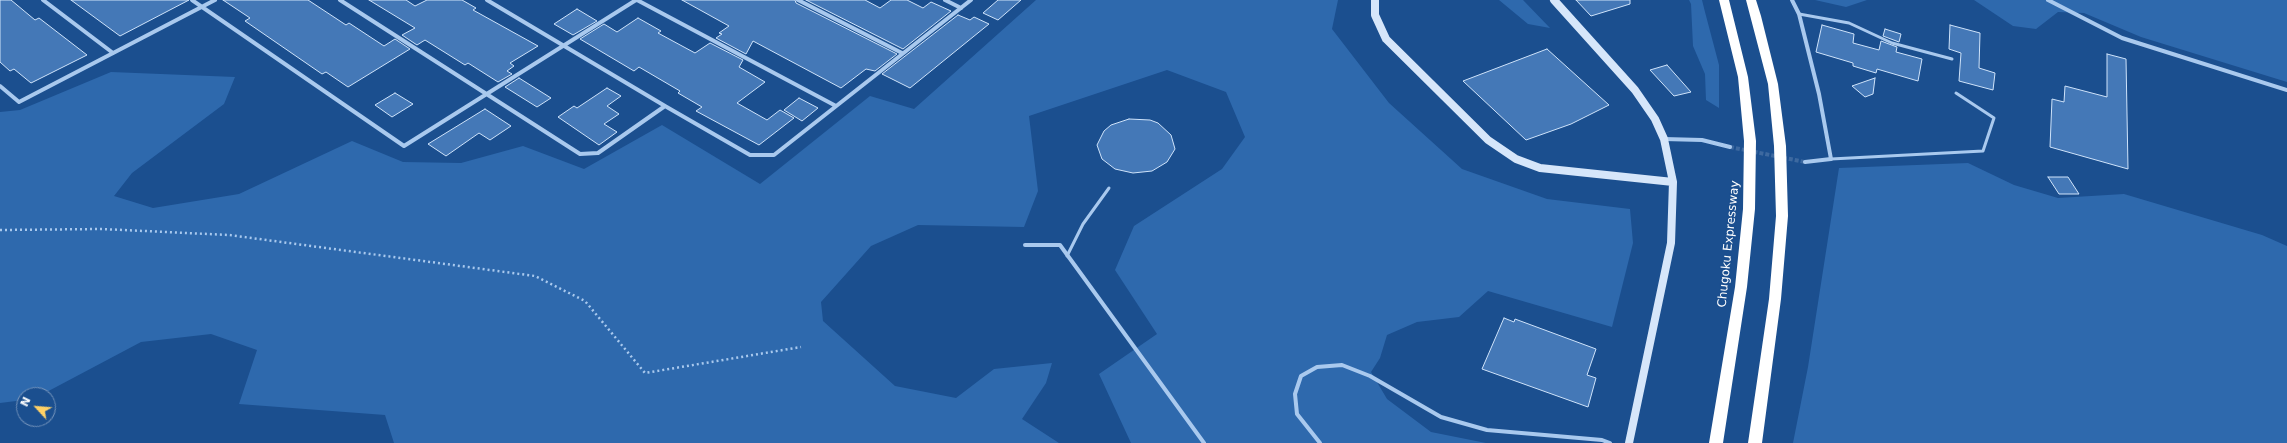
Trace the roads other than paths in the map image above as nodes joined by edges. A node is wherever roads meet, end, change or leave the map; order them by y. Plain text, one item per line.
1 (43, 0) edge
2 (192, 0) edge
3 (215, 0) edge
4 (340, 0) edge
5 (487, 0) edge
6 (637, 0) edge
7 (798, 0) edge
8 (945, 0) edge
9 (971, 0) edge
10 (1375, 0) edge
11 (1554, 0) edge
12 (1724, 0) edge
13 (1751, 0) edge
14 (1792, 0) edge
15 (2048, 0) edge
16 (202, 7) junction
17 (961, 8) junction
18 (1799, 14) junction
19 (563, 45) junction
20 (113, 53) junction
21 (902, 53) junction
22 (1952, 59) dead end
23 (0, 86) edge
24 (2287, 90) edge
25 (1956, 93) dead end
26 (488, 94) junction
27 (665, 106) junction
28 (836, 106) junction
29 (1664, 139) junction
30 (1730, 147) tunnel mouth
31 (1831, 159) junction
32 (1805, 162) tunnel mouth
33 (1673, 182) junction
34 (1109, 188) dead end
35 (1025, 244) dead end
36 (1067, 256) junction
37 (1204, 443) edge
38 (1320, 443) edge
39 (1610, 443) edge
40 (1629, 443) edge
41 (1716, 443) edge
42 (1754, 443) edge

1 - 20 street
2 - 16 street
3 - 16 street
4 - 26 street
5 - 19 street
6 - 19 street
6 - 28 street
7 - 21 street
8 - 17 street
9 - 17 street
10 - 33 street
11 - 29 street
12 - 41 highway, Chugoku Expressway
13 - 42 highway
14 - 18 street
15 - 24 street
16 - 20 street
16 - 26 street
17 - 21 street
18 - 22 lane
18 - 31 street
19 - 26 street
19 - 27 street
20 - 23 street
21 - 28 street
25 - 31 lane
26 - 27 street
27 - 28 street
29 - 30 street
29 - 33 street
31 - 32 street
33 - 40 street
34 - 36 lane
35 - 36 street
36 - 37 street
38 - 39 street

